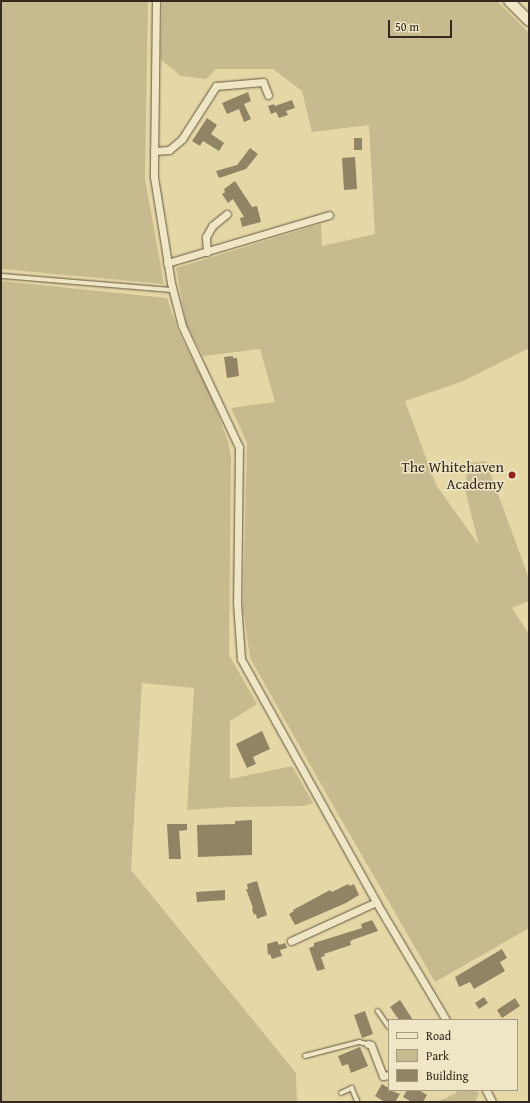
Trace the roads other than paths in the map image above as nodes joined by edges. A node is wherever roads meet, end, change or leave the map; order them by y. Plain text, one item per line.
1 (156, 1) edge
2 (509, 1) edge
3 (529, 21) edge
4 (268, 95) dead end
5 (154, 151) junction
6 (227, 214) dead end
7 (329, 215) dead end
8 (207, 252) junction
9 (168, 264) junction
10 (1, 276) edge
11 (172, 290) junction
12 (376, 902) junction
13 (291, 941) dead end
14 (378, 1011) dead end
15 (445, 1019) edge
16 (388, 1026) edge
17 (368, 1044) joint
18 (305, 1056) dead end
19 (388, 1075) edge
20 (486, 1091) edge
21 (341, 1093) dead end
22 (358, 1102) edge
23 (492, 1102) edge

1 - 5 street
2 - 3 main road
4 - 5 street
5 - 9 street
6 - 8 street
7 - 8 street
8 - 9 street
9 - 11 street
10 - 11 lane
11 - 12 street
12 - 13 street
12 - 15 street
14 - 16 lane
17 - 18 lane
17 - 19 street
20 - 23 street
21 - 22 lane

